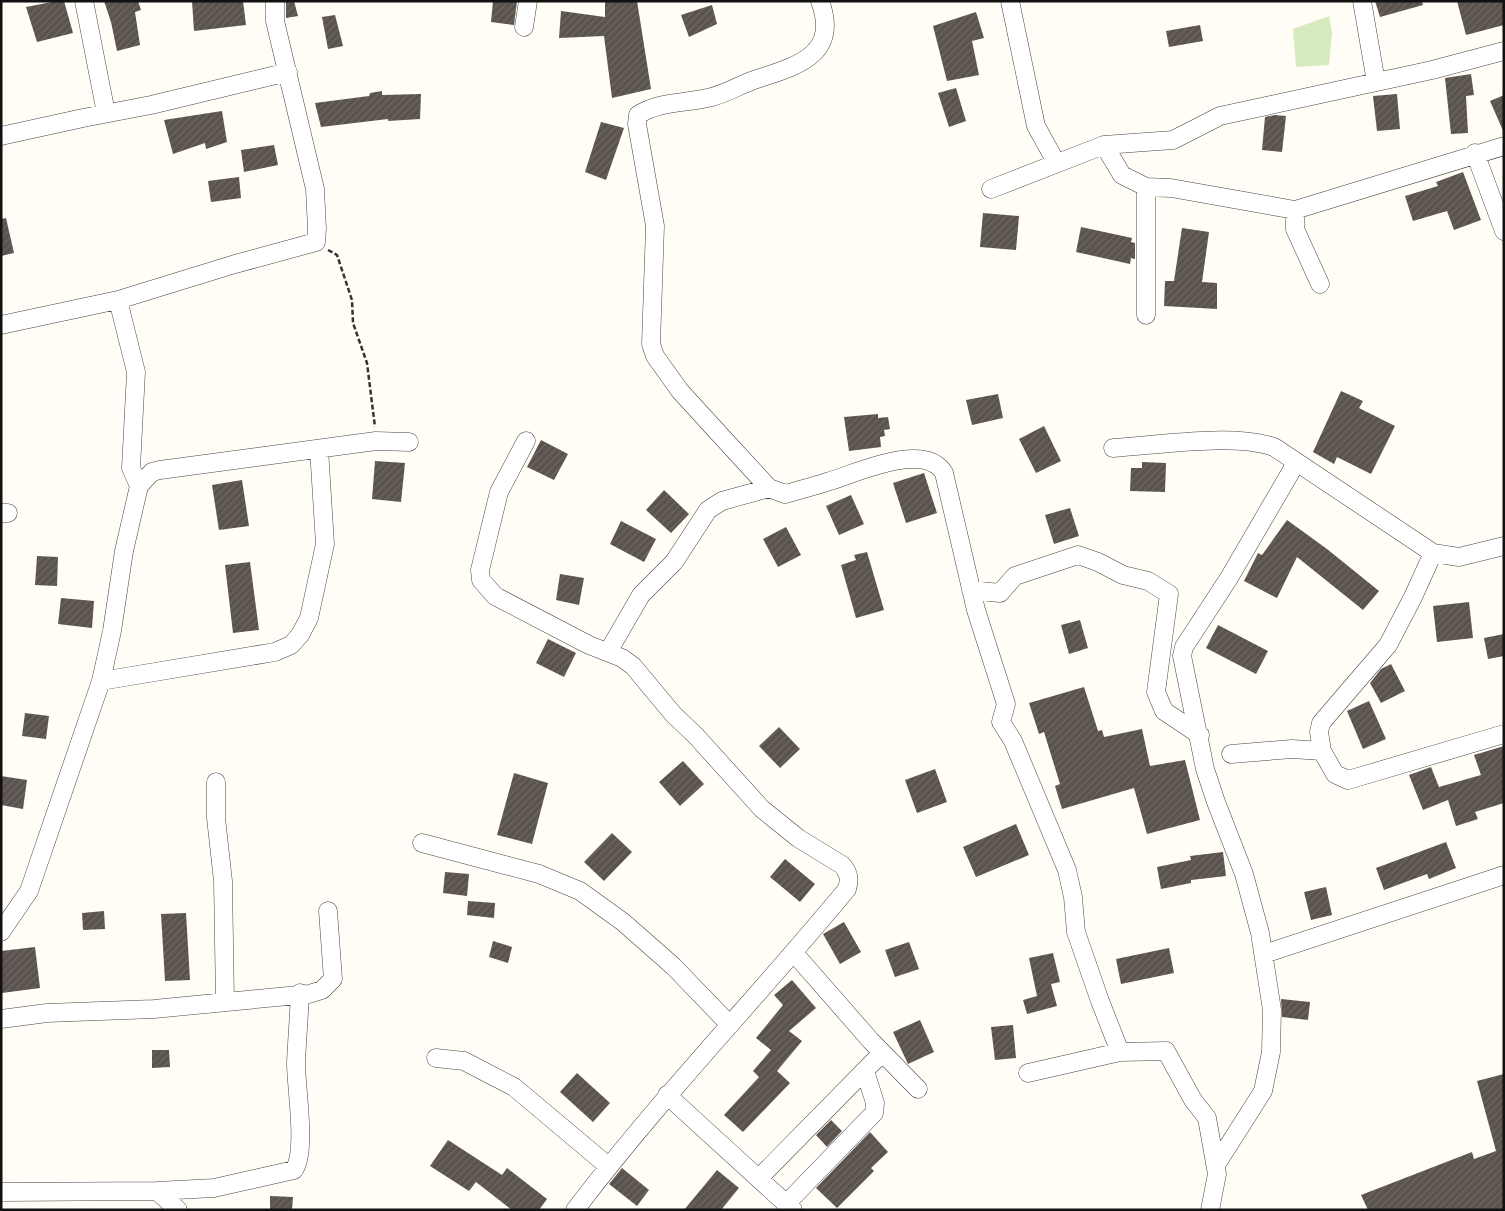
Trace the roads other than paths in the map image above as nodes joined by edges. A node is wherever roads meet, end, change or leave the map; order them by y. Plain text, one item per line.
1 (84, 1) edge
2 (275, 1) edge
3 (528, 1) edge
4 (820, 1) edge
5 (1010, 1) edge
6 (1362, 1) edge
7 (524, 27) dead end
8 (1504, 51) edge
9 (288, 72) junction
10 (1376, 82) junction
11 (106, 113) junction
12 (1, 136) edge
13 (1104, 145) junction
14 (1504, 146) edge
15 (1475, 153) junction
16 (1056, 162) junction
17 (1146, 187) junction
18 (991, 189) dead end
19 (1295, 210) junction
20 (1504, 231) edge
21 (1320, 284) dead end
22 (118, 300) junction
23 (1146, 315) dead end
24 (1, 324) edge
25 (526, 441) dead end
26 (409, 442) dead end
27 (1113, 448) dead end
28 (320, 450) junction
29 (1296, 463) junction
30 (139, 486) junction
31 (769, 488) junction
32 (1504, 546) edge
33 (1433, 553) junction
34 (971, 590) junction
35 (608, 652) junction
36 (101, 681) junction
37 (1504, 734) edge
38 (1200, 735) junction
39 (1322, 750) junction
40 (1231, 754) dead end
41 (216, 782) dead end
42 (422, 844) dead end
43 (1504, 875) edge
44 (328, 911) dead end
45 (1, 932) edge
46 (794, 953) junction
47 (1264, 954) junction
48 (300, 994) junction
49 (225, 1002) junction
50 (1, 1019) edge
51 (730, 1025) junction
52 (1120, 1052) junction
53 (882, 1053) junction
54 (436, 1058) dead end
55 (865, 1071) junction
56 (1028, 1073) dead end
57 (918, 1089) dead end
58 (667, 1095) junction
59 (1246, 1114) junction
60 (1211, 1132) junction
61 (1216, 1165) junction
62 (608, 1166) junction
63 (759, 1178) junction
64 (157, 1191) junction
65 (1, 1192) edge
66 (790, 1207) edge
67 (178, 1210) edge
68 (575, 1210) edge
69 (1210, 1210) edge

1 - 11 street
2 - 9 street
3 - 7 street
4 - 31 street
5 - 16 street
6 - 10 street
8 - 10 street
9 - 11 street
9 - 22 street
10 - 13 street
11 - 12 street
13 - 16 street
13 - 17 street
14 - 15 street
15 - 19 street
15 - 20 street
16 - 18 street
17 - 19 street
17 - 23 street
19 - 21 street
22 - 24 street
22 - 30 street
25 - 35 street
26 - 28 street
27 - 29 street
28 - 30 street
28 - 36 street
29 - 33 street
29 - 38 street
30 - 36 street
31 - 34 street
31 - 35 street
32 - 33 street
33 - 39 street
34 - 38 street
34 - 52 street
35 - 46 street
36 - 45 street
37 - 39 street
38 - 47 street
39 - 40 street
41 - 49 street
42 - 51 street
43 - 47 street
44 - 48 street
46 - 51 street
46 - 53 street
47 - 59 street
48 - 49 street
48 - 64 street
49 - 50 street
51 - 58 street
52 - 56 street
52 - 60 street
53 - 55 street
53 - 57 street
54 - 62 street
55 - 63 street
55 - 66 street
58 - 62 street
58 - 63 street
59 - 60 street
59 - 61 street
60 - 61 street
61 - 69 street
62 - 68 street
63 - 66 street
64 - 65 street
64 - 67 street

